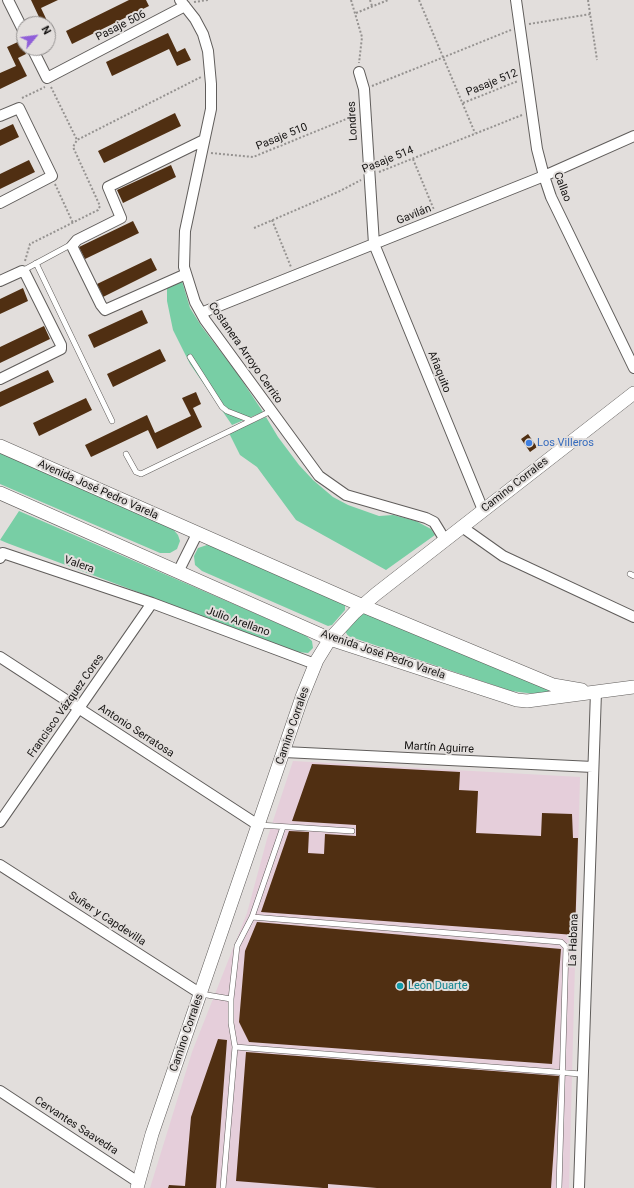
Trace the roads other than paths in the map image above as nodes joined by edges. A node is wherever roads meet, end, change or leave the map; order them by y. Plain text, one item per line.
1 (8, 0) edge
2 (516, 0) edge
3 (183, 3) edge
4 (16, 16) edge
5 (36, 56) edge
6 (359, 72) road end
7 (0, 116) edge
8 (634, 136) edge
9 (204, 140) junction
10 (544, 176) junction
11 (0, 203) edge
12 (72, 244) junction
13 (374, 244) junction
14 (36, 263) junction
15 (22, 271) junction
16 (186, 274) junction
17 (0, 281) edge
18 (201, 313) junction
19 (190, 357) dead end
20 (634, 368) edge
21 (0, 379) edge
22 (634, 392) edge
23 (271, 410) junction
24 (250, 420) junction
25 (112, 422) dead end
26 (0, 446) edge
27 (126, 454) dead end
28 (0, 493) edge
29 (483, 510) junction
30 (462, 527) junction
31 (197, 534) junction
32 (445, 540) junction
33 (0, 558) edge
34 (178, 572) junction
35 (152, 603) junction
36 (363, 606) junction
37 (634, 616) edge
38 (330, 639) junction
39 (0, 658) edge
40 (315, 664) junction
41 (634, 687) edge
42 (596, 692) junction
43 (78, 709) junction
44 (284, 752) junction
45 (594, 767) junction
46 (0, 822) edge
47 (258, 825) junction
48 (283, 827) junction
49 (352, 831) dead end
50 (0, 865) edge
51 (252, 917) junction
52 (201, 994) junction
53 (231, 999) junction
54 (235, 1046) junction
55 (563, 1073) junction
56 (581, 1074) junction
57 (0, 1091) edge
58 (138, 1185) edge
59 (223, 1188) edge
60 (559, 1188) edge
61 (579, 1188) edge

1 - 4 street
2 - 10 street, Callao
3 - 5 street, Pasaje 506
3 - 9 street, Costanera Arroyo Cerrito
6 - 13 street, Londres
7 - 11 street
8 - 10 street, Gavilán
9 - 12 street
9 - 16 street, Costanera Arroyo Cerrito
10 - 13 street, Gavilán
10 - 20 street, Callao
12 - 14 lane
12 - 16 street
13 - 18 street, Gavilán
13 - 29 street, Añaquito
14 - 15 lane
14 - 25 lane
15 - 17 street
15 - 21 street
16 - 18 street, Costanera Arroyo Cerrito
18 - 23 street, Costanera Arroyo Cerrito
19 - 24 lane
22 - 29 street, Camino Corrales
23 - 24 lane
23 - 32 street, Costanera Arroyo Cerrito
24 - 27 lane
26 - 31 street, Avenida José Pedro Varela
28 - 34 street, Avenida José Pedro Varela
29 - 30 street, Camino Corrales
30 - 32 street, Camino Corrales
30 - 37 street
31 - 34 street
31 - 36 street, Avenida José Pedro Varela
32 - 36 street, Camino Corrales
33 - 35 street, Valera
34 - 38 street, Avenida José Pedro Varela
35 - 40 street, Julio Arellano
35 - 43 street, Francisco Vázquez Cores
36 - 38 street, Camino Corrales
36 - 42 street, Avenida José Pedro Varela
38 - 40 street, Camino Corrales
38 - 42 street, Avenida José Pedro Varela
39 - 43 street, Antonio Serratosa
40 - 44 street, Camino Corrales
41 - 42 street, Avenida José Pedro Varela
42 - 45 street, La Habana
43 - 46 street, Francisco Vázquez Cores
43 - 47 street, Antonio Serratosa
44 - 45 street, Martín Aguirre
44 - 47 street, Camino Corrales
45 - 56 street, La Habana
47 - 48 lane
47 - 52 street, Camino Corrales
48 - 49 lane
48 - 51 lane
50 - 52 street, Suñer y Capdevilla
51 - 53 lane
51 - 55 lane
52 - 53 lane
52 - 58 street, Camino Corrales
53 - 54 lane
54 - 55 lane
54 - 59 lane
55 - 56 lane
55 - 60 lane
56 - 61 street, La Habana
57 - 58 street, Cervantes Saavedra

